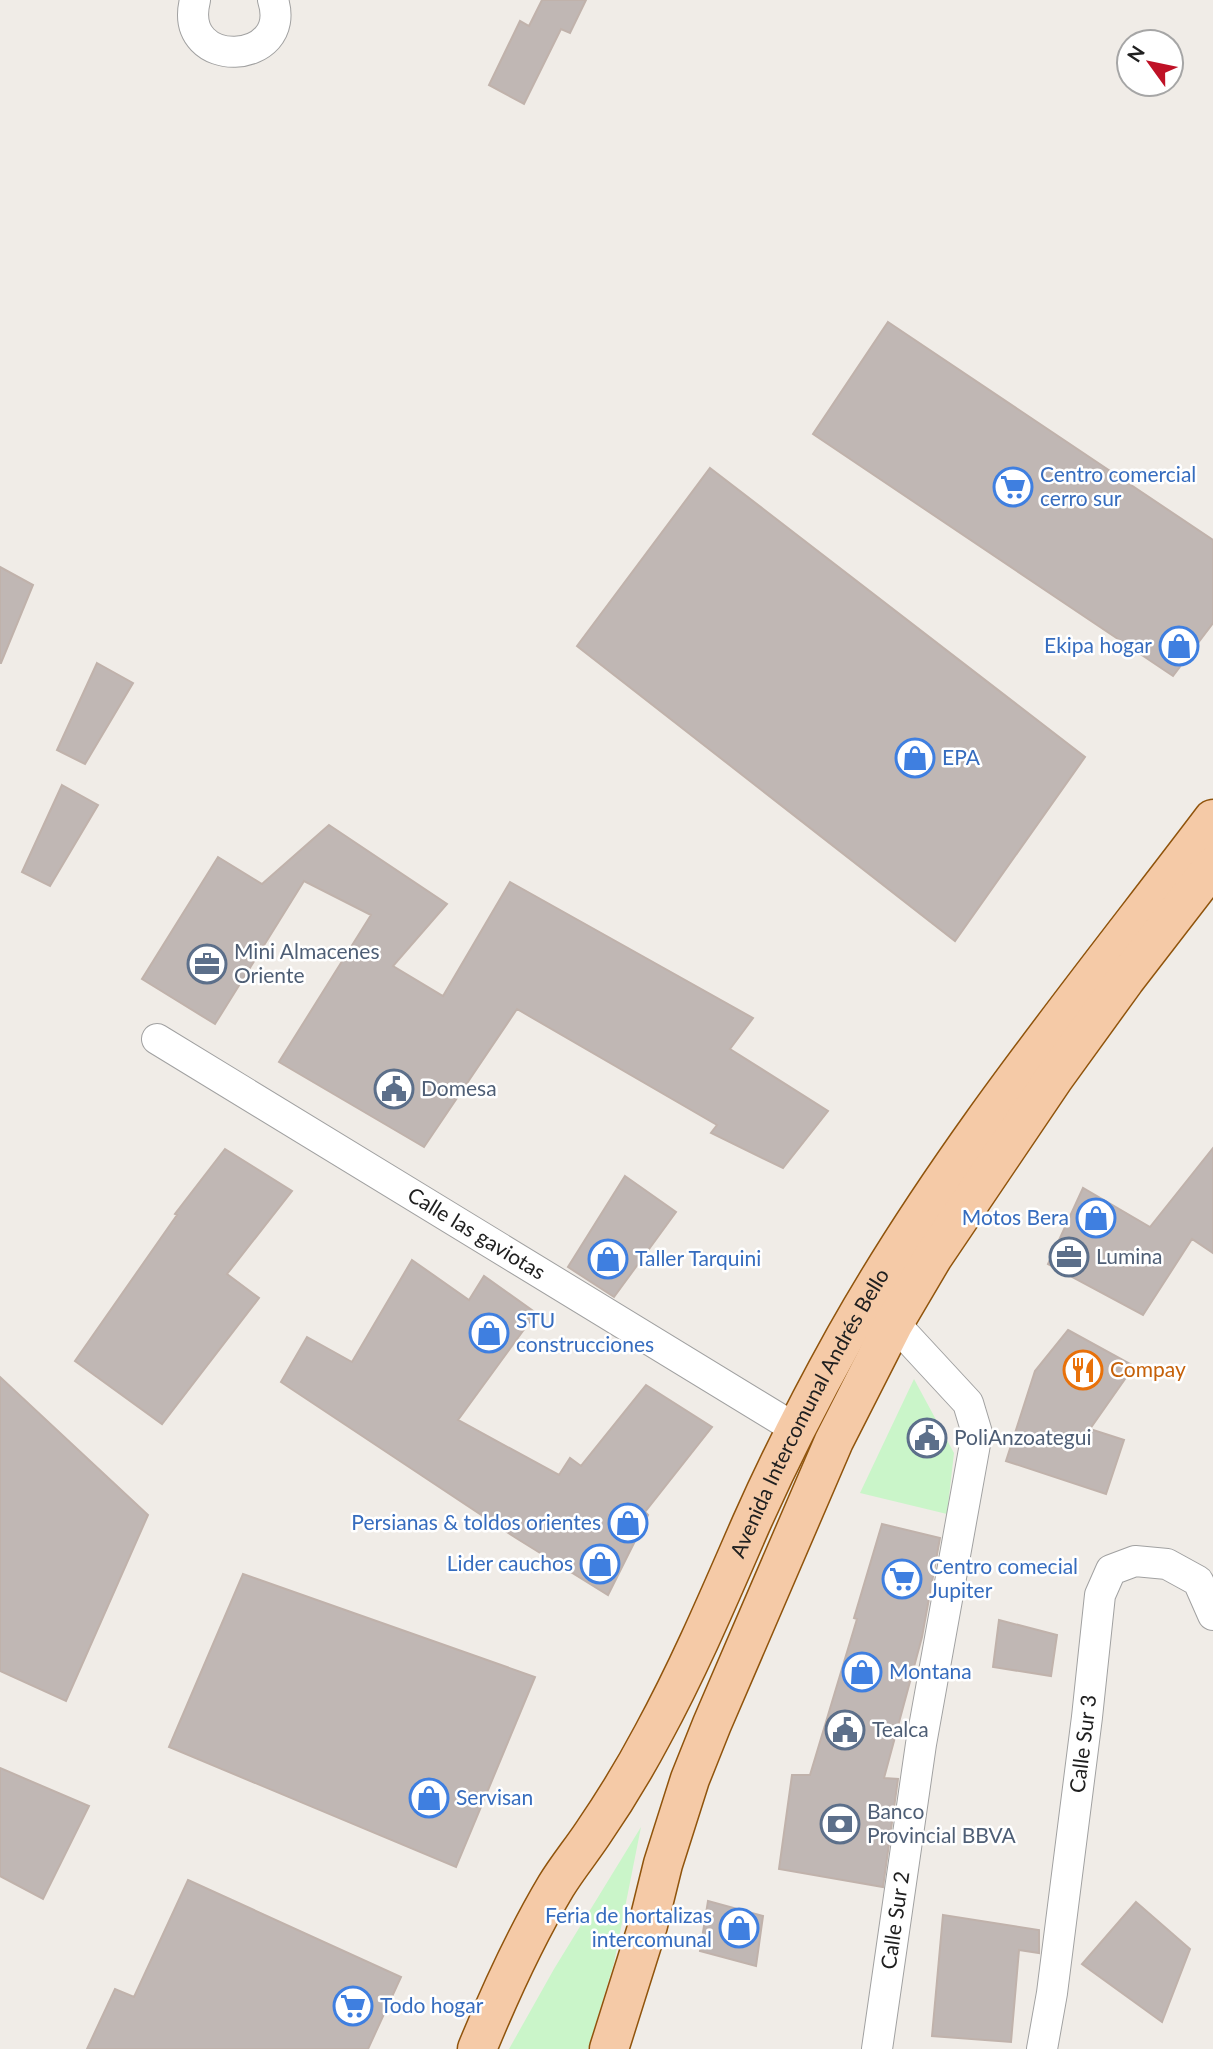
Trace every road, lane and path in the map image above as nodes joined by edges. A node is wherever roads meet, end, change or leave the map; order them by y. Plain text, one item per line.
1 (195, 0) edge
2 (273, 0) edge
3 (1213, 819) edge
4 (1213, 866) edge
5 (157, 1039) dead end
6 (894, 1323) junction
7 (796, 1429) junction
8 (1213, 1615) edge
9 (477, 2049) edge
10 (609, 2049) edge
11 (877, 2049) edge
12 (1042, 2049) edge

1 - 2 street
3 - 7 main road, Avenida Intercomunal Andrés Bello
4 - 6 main road, Avenida Intercomunal Andrés Bello
5 - 7 street, Calle las gaviotas
6 - 10 main road, Avenida Intercomunal Andrés Bello
6 - 11 street, Calle Sur 2
7 - 9 main road, Avenida Intercomunal Andrés Bello
8 - 12 street, Calle Sur 3

